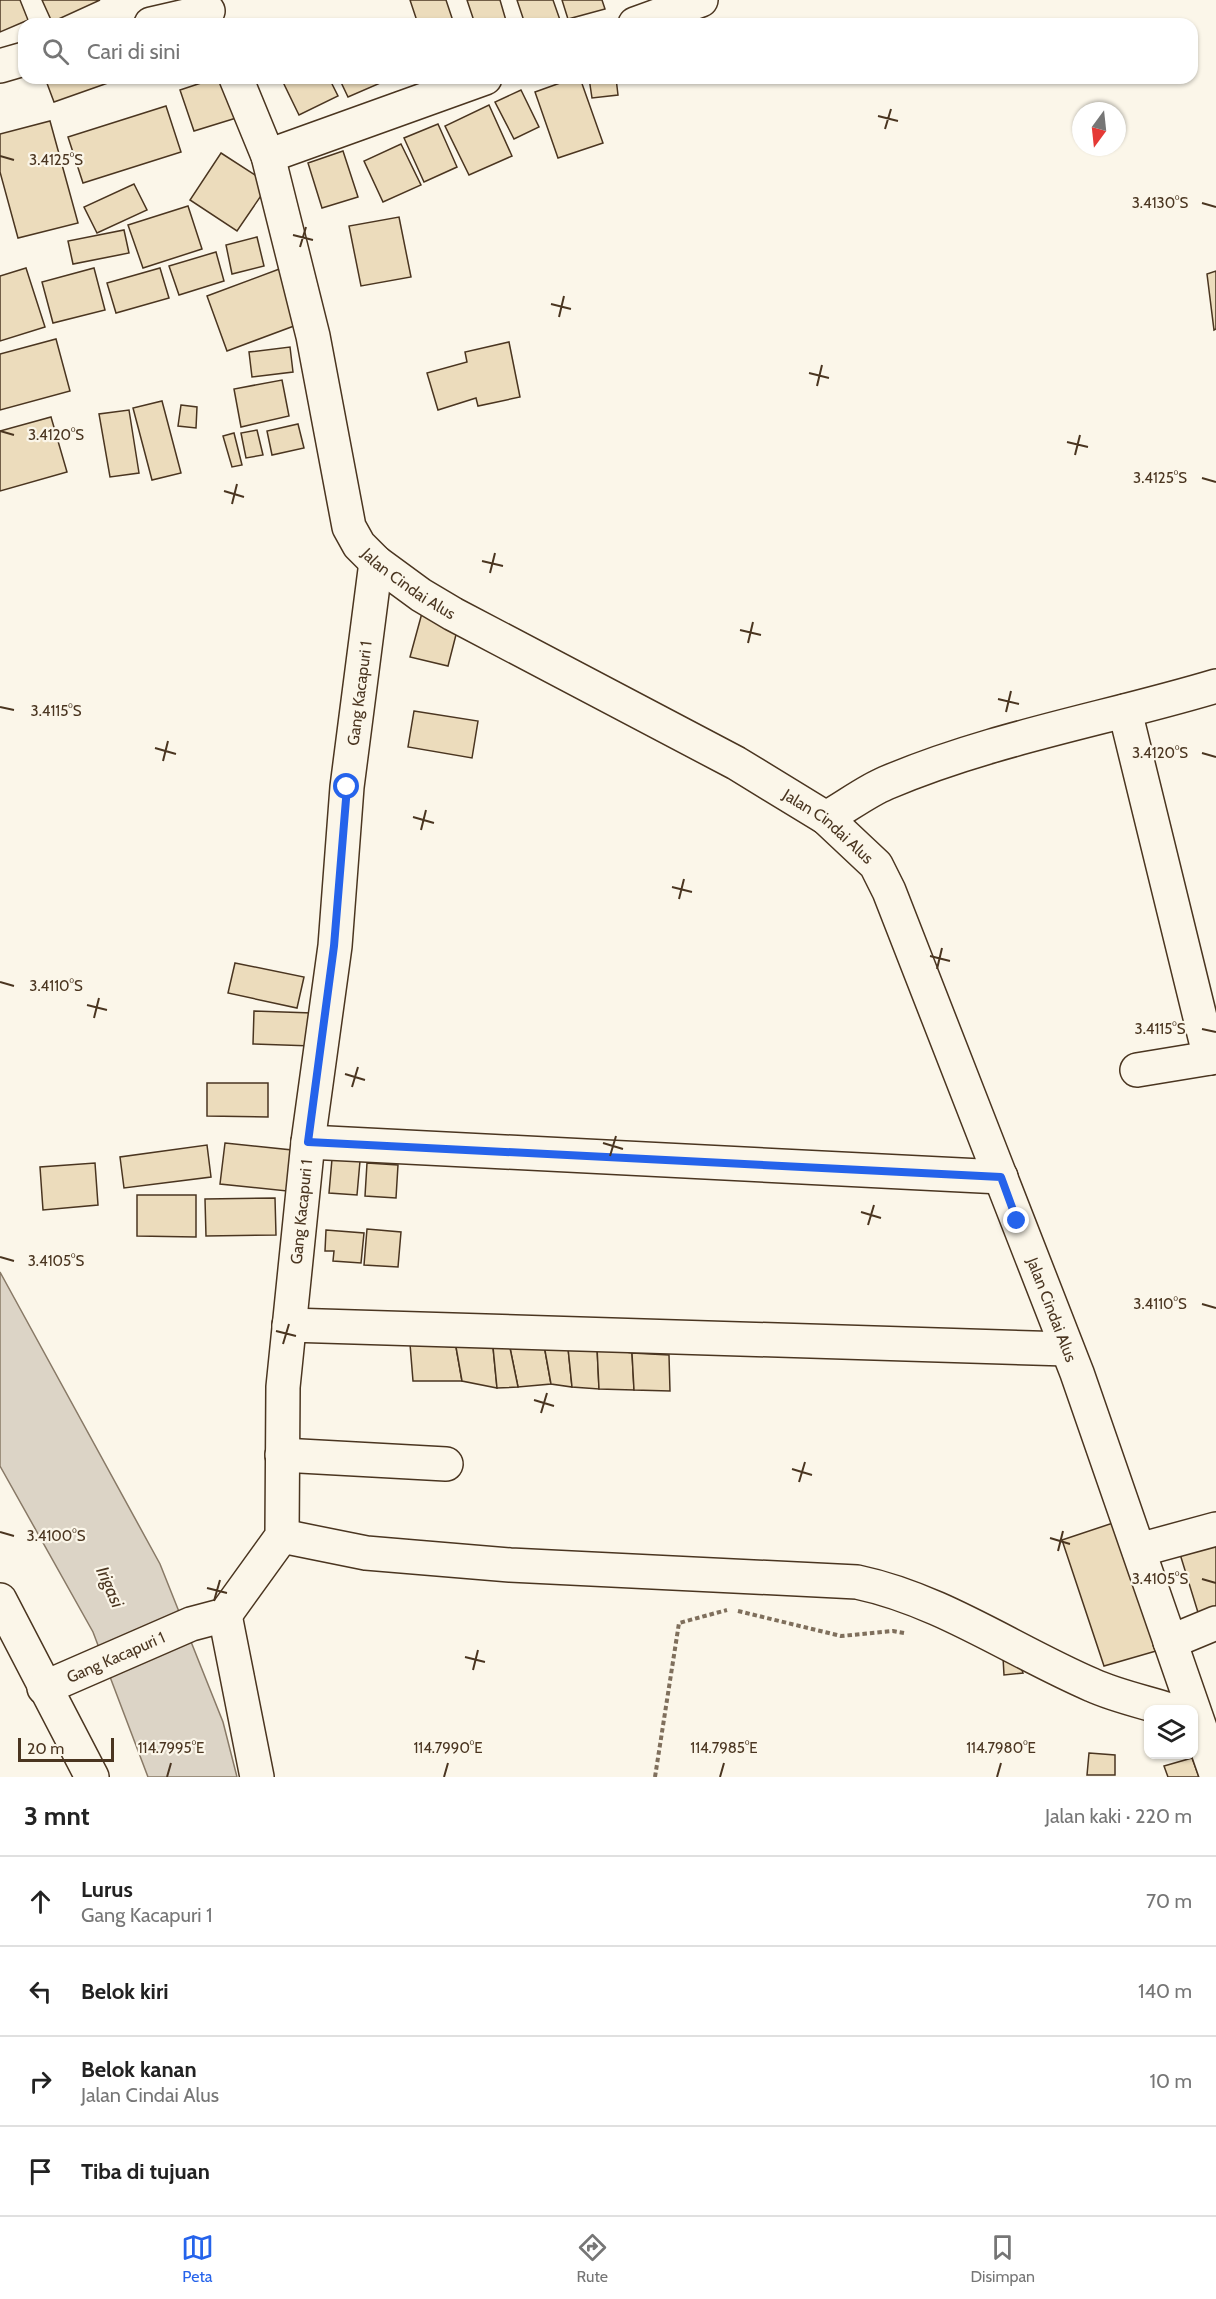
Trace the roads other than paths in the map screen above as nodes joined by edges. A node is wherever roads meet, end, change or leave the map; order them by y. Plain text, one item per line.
1 (701, 0) edge
2 (209, 12) edge
3 (180, 18) edge
4 (652, 18) edge
5 (18, 60) edge
6 (0, 66) edge
7 (238, 84) edge
8 (468, 84) edge
9 (268, 156) junction
10 (376, 562) junction
11 (1216, 686) edge
12 (1125, 711) junction
13 (826, 818) junction
14 (1213, 1057) edge
15 (1137, 1070) dead end
16 (308, 1142) junction
17 (1001, 1177) junction
18 (290, 1325) junction
19 (1067, 1349) junction
20 (282, 1455) junction
21 (446, 1464) dead end
22 (1216, 1529) edge
23 (282, 1536) junction
24 (1139, 1550) junction
25 (0, 1600) edge
26 (225, 1614) junction
27 (1216, 1623) edge
28 (1170, 1642) junction
29 (58, 1681) junction
30 (1145, 1705) edge
31 (1191, 1705) edge
32 (1198, 1727) edge
33 (1216, 1774) edge
34 (92, 1777) edge
35 (256, 1777) edge

1 - 4 street
2 - 3 street
5 - 6 street
7 - 9 street, Jalan Cindai Alus
8 - 9 street
9 - 10 street, Jalan Cindai Alus
10 - 13 street, Jalan Cindai Alus
10 - 16 street, Gang Kacapuri 1
11 - 12 street
12 - 13 street
12 - 14 street
13 - 17 street, Jalan Cindai Alus
14 - 15 street
16 - 17 street
16 - 18 street, Gang Kacapuri 1
17 - 19 street, Jalan Cindai Alus
18 - 19 street
18 - 20 street, Gang Kacapuri 1
19 - 24 street, Jalan Cindai Alus
20 - 21 street
20 - 23 street, Gang Kacapuri 1
22 - 24 street
23 - 26 street
23 - 30 street
24 - 28 street, Jalan Cindai Alus
25 - 29 street
26 - 29 street, Gang Kacapuri 1
26 - 35 street
27 - 28 street
28 - 31 street, Jalan Cindai Alus
29 - 34 street
32 - 33 street, Jalan Cindai Alus

